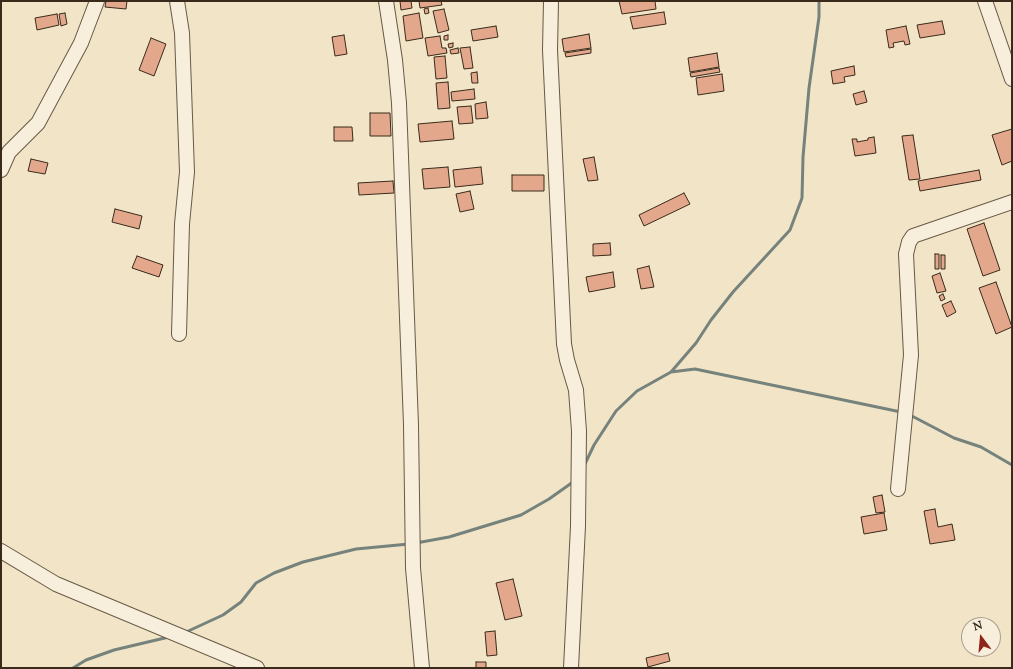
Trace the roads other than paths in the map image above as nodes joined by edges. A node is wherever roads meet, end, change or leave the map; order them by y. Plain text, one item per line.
1 (97, 1) edge
2 (177, 1) edge
3 (386, 1) edge
4 (551, 1) edge
5 (985, 1) edge
6 (1012, 79) edge
7 (1, 170) edge
8 (1012, 202) edge
9 (179, 334) dead end
10 (898, 489) dead end
11 (1, 551) edge
12 (257, 668) edge
13 (422, 668) edge
14 (571, 668) edge

1 - 7 street
2 - 9 street
3 - 13 street
4 - 14 street
5 - 6 street
8 - 10 street
11 - 12 street

